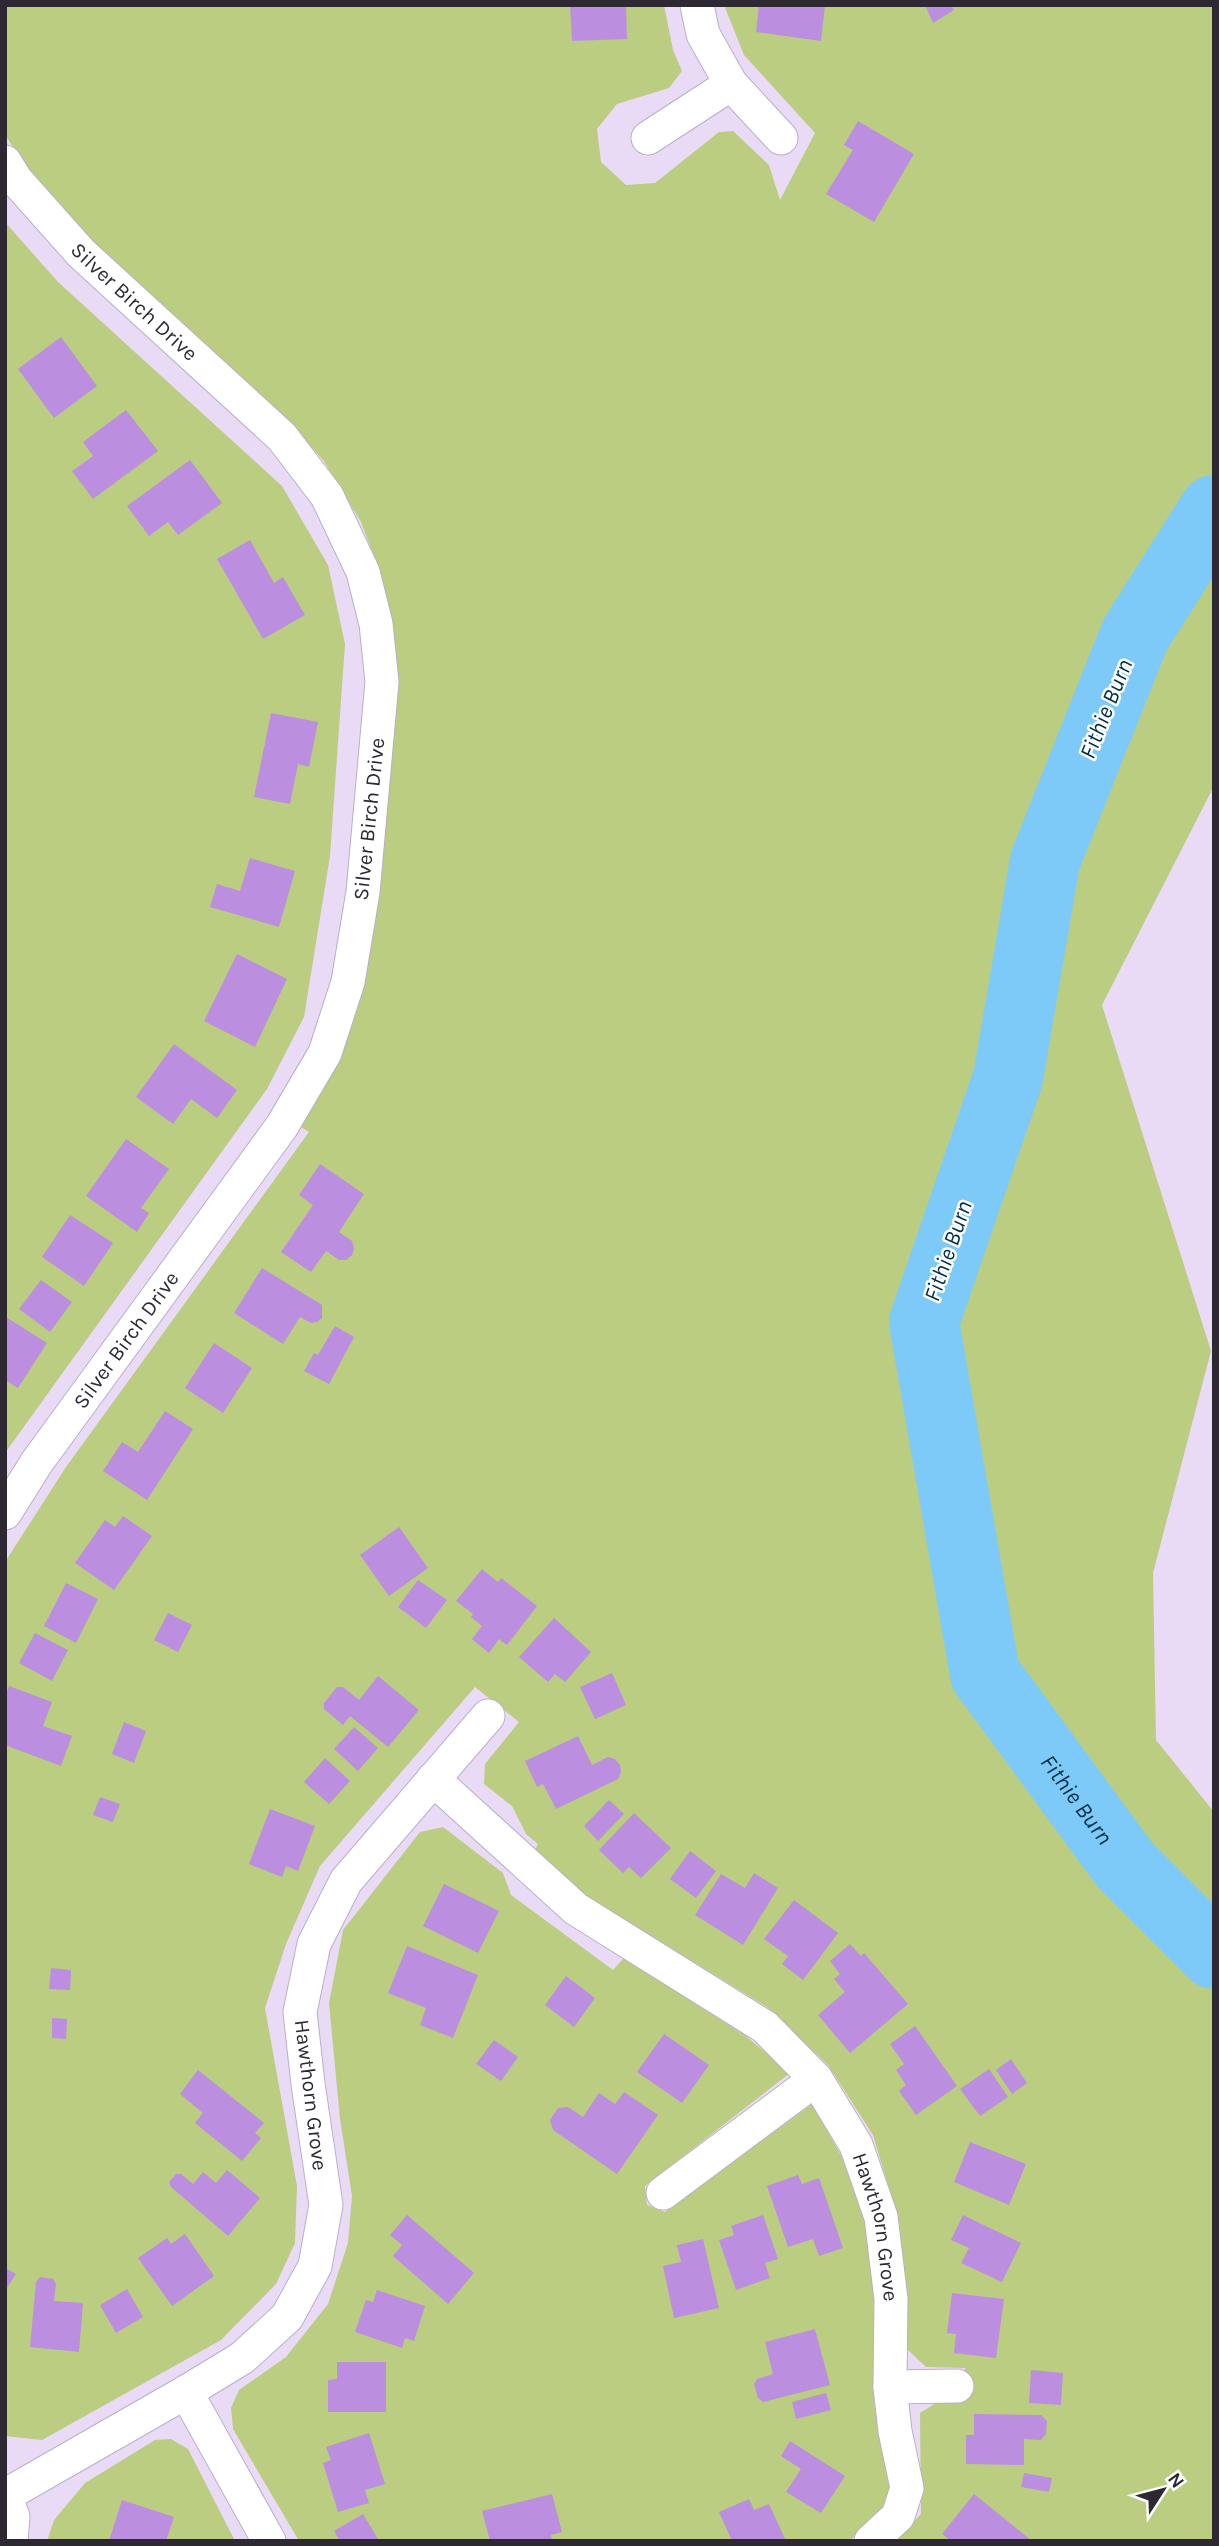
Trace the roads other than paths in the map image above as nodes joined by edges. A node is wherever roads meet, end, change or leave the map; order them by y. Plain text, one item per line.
1 (697, 5) edge
2 (731, 85) junction
3 (648, 138) dead end
4 (781, 138) dead end
5 (5, 162) edge
6 (5, 1513) edge
7 (488, 1716) dead end
8 (433, 1779) junction
9 (816, 2079) junction
10 (663, 2193) dead end
11 (957, 2386) dead end
12 (890, 2387) junction
13 (186, 2392) junction
14 (6, 2495) edge
15 (11, 2541) edge
16 (269, 2541) edge
17 (871, 2541) edge

1 - 2 street
2 - 3 street
2 - 4 street
5 - 6 street, Silver Birch Drive
7 - 8 street, Hawthorn Grove
8 - 9 street, Hawthorn Grove
8 - 13 street, Hawthorn Grove
9 - 10 street
9 - 12 street, Hawthorn Grove
11 - 12 street
12 - 17 street, Hawthorn Grove
13 - 14 street, Hawthorn Grove
13 - 16 street
14 - 15 street

